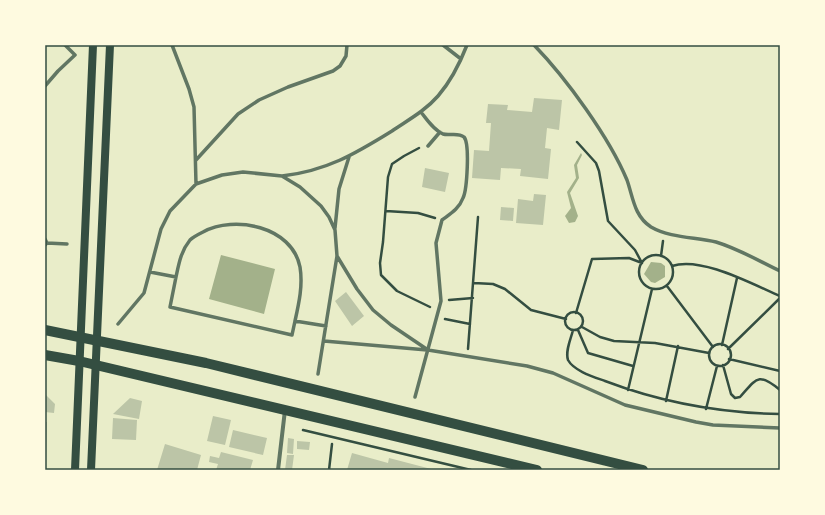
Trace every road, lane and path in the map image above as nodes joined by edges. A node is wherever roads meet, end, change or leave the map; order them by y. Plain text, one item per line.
1 (65, 45) edge
2 (93, 45) edge
3 (110, 45) edge
4 (172, 45) edge
5 (347, 45) edge
6 (444, 45) edge
7 (467, 45) edge
8 (534, 45) edge
9 (461, 59) junction
10 (45, 86) edge
11 (421, 112) junction
12 (440, 132) junction
13 (577, 142) dead end
14 (428, 146) joint
15 (349, 157) junction
16 (196, 160) junction
17 (282, 176) junction
18 (196, 184) junction
19 (386, 211) junction
20 (478, 217) dead end
21 (442, 220) junction
22 (335, 230) junction
23 (664, 233) junction
24 (45, 239) edge
25 (46, 244) edge
26 (67, 244) dead end
27 (337, 256) junction
28 (661, 256) junction
29 (642, 263) junction
30 (672, 266) junction
31 (780, 271) edge
32 (150, 272) junction
33 (176, 277) junction
34 (737, 278) junction
35 (474, 283) junction
36 (667, 286) junction
37 (652, 289) junction
38 (780, 297) edge
39 (473, 298) junction
40 (441, 300) junction
41 (576, 313) junction
42 (438, 315) junction
43 (566, 319) junction
44 (295, 322) junction
45 (118, 324) dead end
46 (470, 324) junction
47 (326, 326) junction
48 (582, 327) junction
49 (45, 330) edge
50 (573, 330) junction
51 (578, 330) junction
52 (80, 337) junction
53 (96, 340) junction
54 (324, 341) junction
55 (638, 341) junction
56 (722, 345) junction
57 (678, 346) junction
58 (713, 348) junction
59 (728, 349) junction
60 (428, 350) junction
61 (709, 353) junction
62 (45, 355) edge
63 (468, 357) junction
64 (730, 359) junction
65 (79, 361) junction
66 (95, 365) junction
67 (723, 365) junction
68 (633, 366) junction
69 (717, 366) junction
70 (780, 371) edge
71 (318, 374) dead end
72 (628, 390) junction
73 (780, 390) edge
74 (415, 397) dead end
75 (666, 401) junction
76 (706, 409) junction
77 (285, 410) junction
78 (780, 414) edge
79 (780, 428) edge
80 (303, 430) dead end
81 (332, 444) dead end
82 (75, 470) edge
83 (91, 470) edge
84 (278, 470) edge
85 (329, 470) edge
86 (471, 470) edge
87 (537, 470) edge
88 (643, 470) edge

1 - 10 street
2 - 52 main road
3 - 53 main road
4 - 16 street
5 - 16 street
6 - 9 street
7 - 9 street
8 - 23 street
9 - 11 street
11 - 12 street
11 - 15 street
12 - 14 street
12 - 21 street
13 - 29 path
14 - 19 path
15 - 17 street
15 - 22 street
16 - 18 street
17 - 18 street
17 - 22 street
18 - 32 street
19 - 21 path
19 - 42 path
20 - 35 path
21 - 40 street
22 - 27 street
23 - 28 path
23 - 31 street
24 - 25 street
25 - 26 street
27 - 47 street
27 - 60 street
28 - 29 path
28 - 30 path
29 - 37 path
29 - 41 path
30 - 34 path
30 - 36 path
32 - 33 street
32 - 45 street
33 - 44 street
33 - 44 street
34 - 38 path
34 - 56 path
35 - 39 path
35 - 43 path
36 - 37 path
36 - 58 path
37 - 55 path
38 - 59 path
39 - 40 path
39 - 46 path
40 - 42 street
41 - 43 path
41 - 48 path
42 - 46 path
42 - 60 street
43 - 50 path
44 - 47 street
46 - 63 path
47 - 54 street
48 - 51 path
48 - 55 path
49 - 52 main road
50 - 51 path
50 - 72 path
51 - 68 path
52 - 53 main road
52 - 65 main road
53 - 66 main road
53 - 88 main road
54 - 60 street
54 - 71 street
55 - 57 path
55 - 68 path
56 - 58 path
56 - 59 path
57 - 61 path
57 - 75 path
58 - 61 path
59 - 64 path
60 - 63 street
60 - 74 street
61 - 69 path
62 - 65 main road
63 - 79 street
64 - 67 path
64 - 70 path
65 - 66 main road
65 - 82 main road
66 - 77 main road
66 - 83 main road
67 - 69 path
67 - 73 path
68 - 72 path
69 - 76 path
72 - 75 path
75 - 76 path
76 - 78 path
77 - 84 street
77 - 87 main road
80 - 86 path
81 - 85 path

